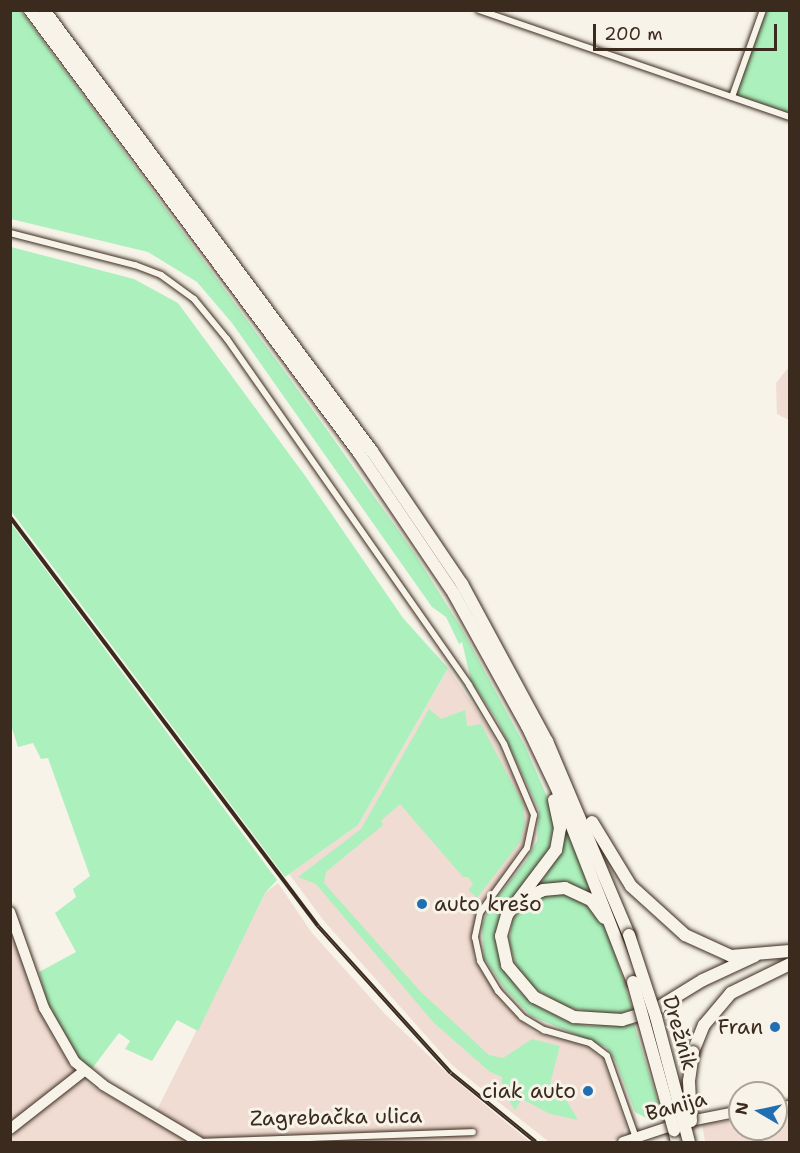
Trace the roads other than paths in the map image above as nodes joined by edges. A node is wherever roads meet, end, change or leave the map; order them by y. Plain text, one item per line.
1 (30, 10) edge
2 (44, 10) edge
3 (480, 10) edge
4 (764, 10) edge
5 (732, 97) junction
6 (789, 117) edge
7 (10, 233) edge
8 (527, 726) junction
9 (548, 741) junction
10 (514, 905) junction
11 (10, 912) edge
12 (623, 937) junction
13 (789, 951) edge
14 (755, 957) junction
15 (789, 962) edge
16 (730, 968) junction
17 (84, 1071) junction
18 (728, 1113) edge
19 (10, 1129) edge
20 (473, 1132) dead end
21 (636, 1138) junction
22 (200, 1143) edge
23 (623, 1143) edge
24 (677, 1143) edge
25 (689, 1143) edge
26 (694, 1143) edge

1 - 8 highway
2 - 9 highway
3 - 5 street
4 - 5 street
5 - 6 street
7 - 21 street
8 - 10 highway
8 - 12 highway
9 - 12 highway
9 - 14 highway
10 - 12 highway
10 - 16 highway
11 - 17 main road, Zagrebačka ulica
12 - 24 highway, Drežnik, bridge
12 - 25 highway, Drežnik, bridge
13 - 14 highway
14 - 16 highway
15 - 16 highway
15 - 26 highway, bridge
17 - 19 main road
17 - 22 main road, Zagrebačka ulica
18 - 21 main road, Banija
20 - 22 street, Zagrebačka ulica
21 - 23 main road, Banija

